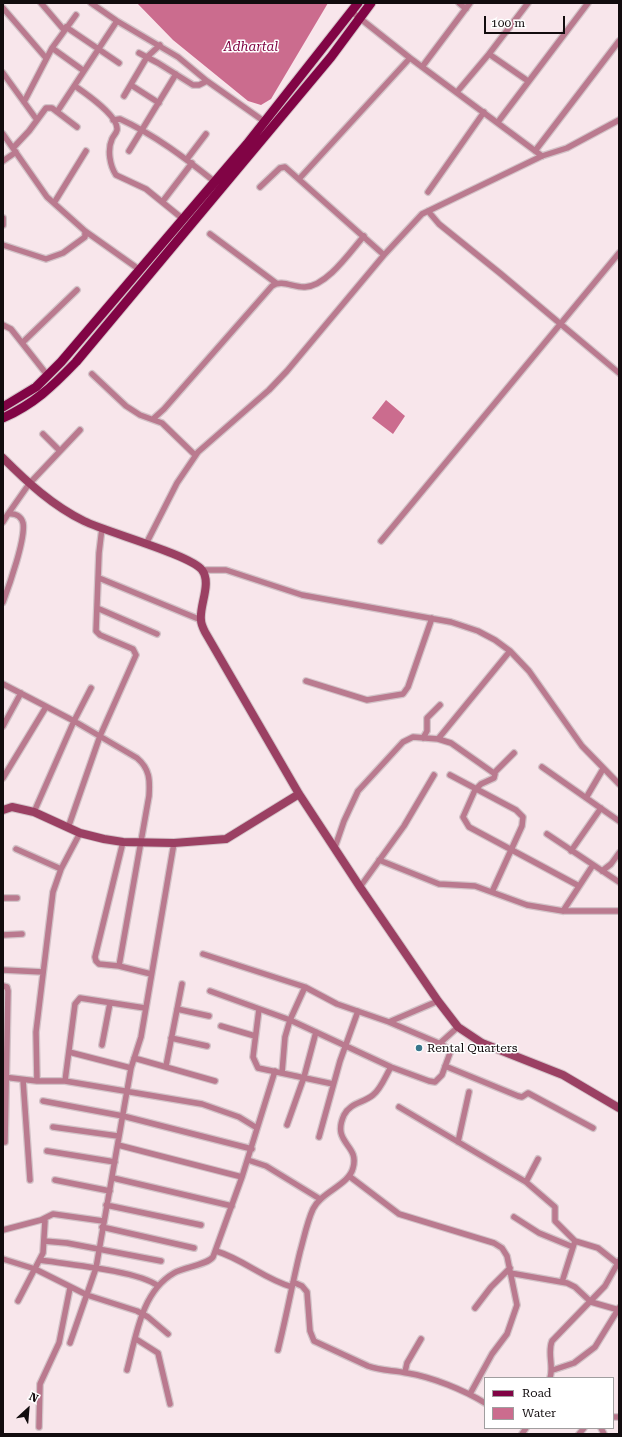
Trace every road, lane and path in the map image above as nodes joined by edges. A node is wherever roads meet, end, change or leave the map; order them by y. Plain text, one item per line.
1 (40, 3) edge
2 (91, 3) edge
3 (358, 3) edge
4 (371, 3) edge
5 (459, 3) edge
6 (470, 3) edge
7 (528, 3) edge
8 (588, 3) edge
9 (3, 8) edge
10 (466, 8) junction
11 (352, 12) junction
12 (76, 15) dead end
13 (360, 18) junction
14 (117, 21) junction
15 (65, 29) junction
16 (619, 41) edge
17 (160, 45) junction
18 (52, 48) junction
19 (98, 49) junction
20 (139, 53) dead end
21 (489, 54) junction
22 (147, 57) junction
23 (46, 58) junction
24 (410, 58) junction
25 (120, 63) dead end
26 (422, 67) junction
27 (84, 71) junction
28 (3, 73) edge
29 (176, 74) junction
30 (207, 81) junction
31 (528, 81) junction
32 (131, 85) junction
33 (74, 86) junction
34 (457, 92) junction
35 (124, 96) dead end
36 (24, 102) junction
37 (159, 103) junction
38 (57, 112) junction
39 (484, 112) junction
40 (37, 120) junction
41 (113, 120) junction
42 (619, 120) edge
43 (265, 122) junction
44 (498, 122) junction
45 (77, 128) dead end
46 (142, 130) junction
47 (206, 134) dead end
48 (4, 137) edge
49 (254, 143) junction
50 (15, 150) junction
51 (86, 151) dead end
52 (129, 151) dead end
53 (535, 151) junction
54 (542, 156) junction
55 (189, 161) junction
56 (3, 162) edge
57 (299, 179) junction
58 (215, 182) junction
59 (260, 187) dead end
60 (428, 192) dead end
61 (163, 202) junction
62 (54, 203) junction
63 (428, 211) junction
64 (3, 218) edge
65 (183, 219) junction
66 (3, 225) edge
67 (85, 231) junction
68 (210, 234) dead end
69 (364, 236) junction
70 (3, 245) edge
71 (382, 253) junction
72 (619, 253) edge
73 (140, 270) junction
74 (276, 283) junction
75 (76, 290) dead end
76 (560, 324) junction
77 (3, 325) edge
78 (22, 343) junction
79 (619, 373) edge
80 (92, 374) dead end
81 (48, 376) junction
82 (3, 407) edge
83 (3, 418) edge
84 (153, 419) junction
85 (80, 430) dead end
86 (43, 434) dead end
87 (60, 451) junction
88 (195, 455) junction
89 (3, 458) edge
90 (29, 484) junction
91 (8, 514) junction
92 (3, 522) edge
93 (102, 528) junction
94 (381, 541) dead end
95 (146, 544) junction
96 (203, 570) junction
97 (98, 578) junction
98 (3, 600) edge
99 (96, 608) junction
100 (432, 618) junction
101 (201, 620) junction
102 (157, 634) dead end
103 (510, 651) junction
104 (306, 681) dead end
105 (3, 684) edge
106 (91, 688) dead end
107 (21, 693) junction
108 (440, 705) dead end
109 (46, 707) junction
110 (74, 721) junction
111 (3, 726) edge
112 (100, 736) junction
113 (423, 738) junction
114 (438, 739) junction
115 (514, 753) dead end
116 (542, 767) dead end
117 (603, 769) junction
118 (494, 773) junction
119 (434, 775) dead end
120 (450, 775) dead end
121 (3, 778) edge
122 (619, 784) edge
123 (475, 790) junction
124 (299, 794) junction
125 (586, 798) junction
126 (601, 808) junction
127 (3, 810) edge
128 (34, 812) junction
129 (619, 821) edge
130 (68, 828) junction
131 (80, 833) junction
132 (547, 834) dead end
133 (123, 842) junction
134 (142, 843) junction
135 (176, 843) junction
136 (335, 847) junction
137 (16, 849) dead end
138 (511, 850) junction
139 (571, 851) junction
140 (619, 853) edge
141 (379, 860) junction
142 (593, 865) junction
143 (61, 869) junction
144 (602, 871) junction
145 (619, 882) edge
146 (578, 886) junction
147 (360, 887) junction
148 (492, 892) junction
149 (3, 898) edge
150 (17, 898) dead end
151 (563, 911) junction
152 (619, 911) edge
153 (22, 934) dead end
154 (3, 935) edge
155 (203, 954) dead end
156 (119, 966) junction
157 (3, 970) edge
158 (43, 972) junction
159 (151, 974) junction
160 (182, 984) dead end
161 (3, 986) edge
162 (305, 987) junction
163 (210, 991) dead end
164 (438, 1001) junction
165 (110, 1003) junction
166 (145, 1008) junction
167 (177, 1009) junction
168 (259, 1009) junction
169 (358, 1011) junction
170 (209, 1016) dead end
171 (290, 1020) junction
172 (5, 1021) edge
173 (389, 1022) junction
174 (221, 1026) dead end
175 (458, 1027) junction
176 (316, 1032) junction
177 (255, 1036) junction
178 (171, 1038) junction
179 (346, 1044) junction
180 (439, 1044) junction
181 (102, 1045) dead end
182 (207, 1046) dead end
183 (69, 1052) junction
184 (134, 1058) junction
185 (166, 1066) junction
186 (445, 1066) junction
187 (391, 1067) junction
188 (131, 1068) junction
189 (275, 1071) junction
190 (282, 1073) junction
191 (5, 1077) edge
192 (304, 1077) junction
193 (23, 1080) junction
194 (37, 1081) junction
195 (65, 1081) junction
196 (215, 1081) dead end
197 (333, 1084) junction
198 (127, 1090) junction
199 (469, 1092) dead end
200 (43, 1101) dead end
201 (399, 1107) dead end
202 (619, 1108) edge
203 (123, 1116) junction
204 (287, 1126) dead end
205 (53, 1127) dead end
206 (256, 1128) junction
207 (593, 1128) dead end
208 (118, 1136) junction
209 (319, 1137) dead end
210 (5, 1142) dead end
211 (458, 1142) junction
212 (118, 1145) junction
213 (252, 1149) junction
214 (47, 1151) dead end
215 (538, 1159) dead end
216 (248, 1160) junction
217 (115, 1162) junction
218 (349, 1176) junction
219 (242, 1177) junction
220 (113, 1178) junction
221 (30, 1180) dead end
222 (55, 1180) dead end
223 (526, 1182) junction
224 (110, 1191) junction
225 (320, 1199) junction
226 (106, 1205) junction
227 (232, 1206) junction
228 (514, 1217) dead end
229 (41, 1220) junction
230 (103, 1221) junction
231 (201, 1224) dead end
232 (102, 1227) junction
233 (3, 1230) edge
234 (44, 1241) junction
235 (574, 1241) junction
236 (573, 1247) junction
237 (194, 1248) dead end
238 (99, 1249) junction
239 (216, 1251) junction
240 (3, 1259) edge
241 (40, 1260) junction
242 (161, 1262) dead end
243 (618, 1262) edge
244 (96, 1268) junction
245 (35, 1269) junction
246 (510, 1270) junction
247 (562, 1282) junction
248 (292, 1285) junction
249 (158, 1286) junction
250 (70, 1288) junction
251 (87, 1295) junction
252 (18, 1301) dead end
253 (590, 1301) junction
254 (475, 1308) dead end
255 (619, 1309) edge
256 (143, 1313) junction
257 (168, 1334) dead end
258 (136, 1339) junction
259 (421, 1339) dead end
260 (70, 1343) dead end
261 (278, 1350) dead end
262 (126, 1370) dead end
263 (553, 1370) junction
264 (405, 1372) junction
265 (550, 1377) edge
266 (470, 1394) junction
267 (484, 1402) edge
268 (170, 1404) dead end
269 (39, 1427) dead end

1 - 15 street
2 - 14 street
3 - 11 main road
4 - 13 main road
5 - 10 street
6 - 10 street
7 - 21 street
8 - 31 street
9 - 23 street
10 - 26 street
11 - 13 street
11 - 43 main road
12 - 15 street
13 - 24 street
13 - 49 main road
14 - 17 street
14 - 19 street
15 - 18 street
15 - 19 street
16 - 53 street
17 - 22 street
17 - 30 street
18 - 23 street
18 - 27 street
19 - 25 street
19 - 27 street
20 - 22 street
21 - 31 street
21 - 34 street
22 - 29 street
22 - 32 street
23 - 36 street
24 - 26 street
24 - 57 street
26 - 34 street
27 - 33 street
28 - 36 street
29 - 30 street
29 - 37 street
30 - 43 street
31 - 44 street
32 - 35 street
32 - 37 street
33 - 38 street
33 - 41 street
34 - 39 street
36 - 40 street
37 - 46 street
38 - 40 street
38 - 45 street
39 - 44 street
39 - 60 street
40 - 50 street
41 - 46 street
41 - 61 street
42 - 54 street
43 - 49 main road
44 - 53 street
46 - 52 street
46 - 55 street
47 - 55 street
48 - 50 street
49 - 58 main road
49 - 83 main road
50 - 56 street
50 - 62 street
51 - 62 street
53 - 54 street
54 - 63 street
55 - 58 street
55 - 61 street
57 - 59 street
57 - 69 street
58 - 65 main road
61 - 65 street
62 - 67 street
63 - 71 street
63 - 76 street
64 - 66 street
65 - 73 main road
67 - 70 street
67 - 73 street
68 - 74 street
69 - 71 street
69 - 74 street
71 - 88 street
72 - 76 street
73 - 81 main road
74 - 84 street
75 - 78 street
76 - 79 street
76 - 94 street
77 - 78 street
78 - 81 street
80 - 84 street
81 - 82 main road
84 - 88 street
85 - 87 street
86 - 87 street
87 - 90 street
88 - 95 street
89 - 90 street
90 - 91 street
90 - 93 street
91 - 92 street
91 - 98 street
93 - 95 street
93 - 97 street
95 - 96 street
96 - 100 street
96 - 101 street
97 - 99 street
97 - 101 street
99 - 102 street
99 - 112 street
100 - 103 street
100 - 104 street
101 - 124 street
103 - 114 street
103 - 117 street
105 - 107 street
106 - 110 street
107 - 109 street
107 - 111 street
108 - 113 street
109 - 110 street
109 - 121 street
110 - 112 street
110 - 128 street
112 - 130 street
112 - 134 street
113 - 114 street
113 - 136 street
114 - 118 street
115 - 118 street
116 - 125 street
117 - 122 street
117 - 125 street
118 - 123 street
119 - 141 street
120 - 123 street
123 - 138 street
123 - 138 street
124 - 135 street
124 - 136 street
125 - 126 street
126 - 129 street
126 - 139 street
127 - 128 street
128 - 130 street
130 - 131 street
131 - 133 street
131 - 143 street
132 - 139 street
133 - 134 street
133 - 156 street
134 - 135 street
134 - 156 street
135 - 159 street
136 - 147 street
137 - 143 street
138 - 146 street
138 - 148 street
139 - 142 street
140 - 144 street
141 - 147 street
141 - 148 street
142 - 144 street
142 - 146 street
143 - 158 street
144 - 145 street
146 - 151 street
147 - 164 street
148 - 151 street
149 - 150 street
151 - 152 street
153 - 154 street
155 - 162 street
156 - 159 street
157 - 158 street
158 - 194 street
159 - 166 street
160 - 167 street
161 - 172 street
162 - 169 street
162 - 171 street
163 - 168 street
164 - 173 street
164 - 175 street
165 - 166 street
165 - 181 street
165 - 183 street
166 - 184 street
167 - 170 street
167 - 178 street
168 - 171 street
168 - 177 street
169 - 173 street
169 - 179 street
171 - 176 street
171 - 190 street
172 - 191 street
173 - 180 street
174 - 177 street
175 - 180 street
175 - 202 street
176 - 179 street
176 - 192 street
177 - 189 street
178 - 182 street
178 - 185 street
179 - 187 street
179 - 197 street
180 - 186 street
183 - 188 street
183 - 195 street
184 - 185 street
184 - 188 street
185 - 196 street
186 - 187 street
186 - 207 street
187 - 218 street
188 - 198 street
189 - 190 street
189 - 206 street
190 - 192 street
191 - 193 street
191 - 210 street
192 - 197 street
192 - 204 street
193 - 194 street
193 - 221 street
194 - 195 street
195 - 198 street
197 - 209 street
198 - 203 street
198 - 206 street
199 - 211 street
200 - 203 street
201 - 211 street
203 - 208 street
203 - 213 street
205 - 208 street
206 - 213 street
208 - 212 street
211 - 223 street
212 - 217 street
212 - 219 street
213 - 216 street
214 - 217 street
215 - 223 street
216 - 219 street
216 - 225 street
217 - 220 street
218 - 225 street
218 - 246 street
219 - 227 street
220 - 224 street
220 - 227 street
222 - 224 street
223 - 235 street
224 - 226 street
225 - 248 street
226 - 230 street
226 - 231 street
227 - 239 street
228 - 236 street
229 - 230 street
229 - 233 street
229 - 234 street
230 - 232 street
232 - 237 street
232 - 238 street
234 - 238 street
234 - 241 street
235 - 236 street
235 - 243 street
236 - 247 street
238 - 242 street
238 - 244 street
239 - 248 street
239 - 249 street
240 - 245 street
241 - 244 street
241 - 245 street
243 - 253 street
244 - 249 street
244 - 251 street
245 - 250 street
245 - 252 street
246 - 247 street
246 - 254 street
246 - 266 street
247 - 253 street
248 - 261 street
248 - 264 street
249 - 256 street
250 - 251 street
250 - 269 street
251 - 256 street
251 - 260 street
253 - 255 street
253 - 263 street
255 - 263 street
256 - 257 street
256 - 258 street
258 - 262 street
258 - 268 street
259 - 264 street
263 - 265 street
264 - 266 street
266 - 267 street

